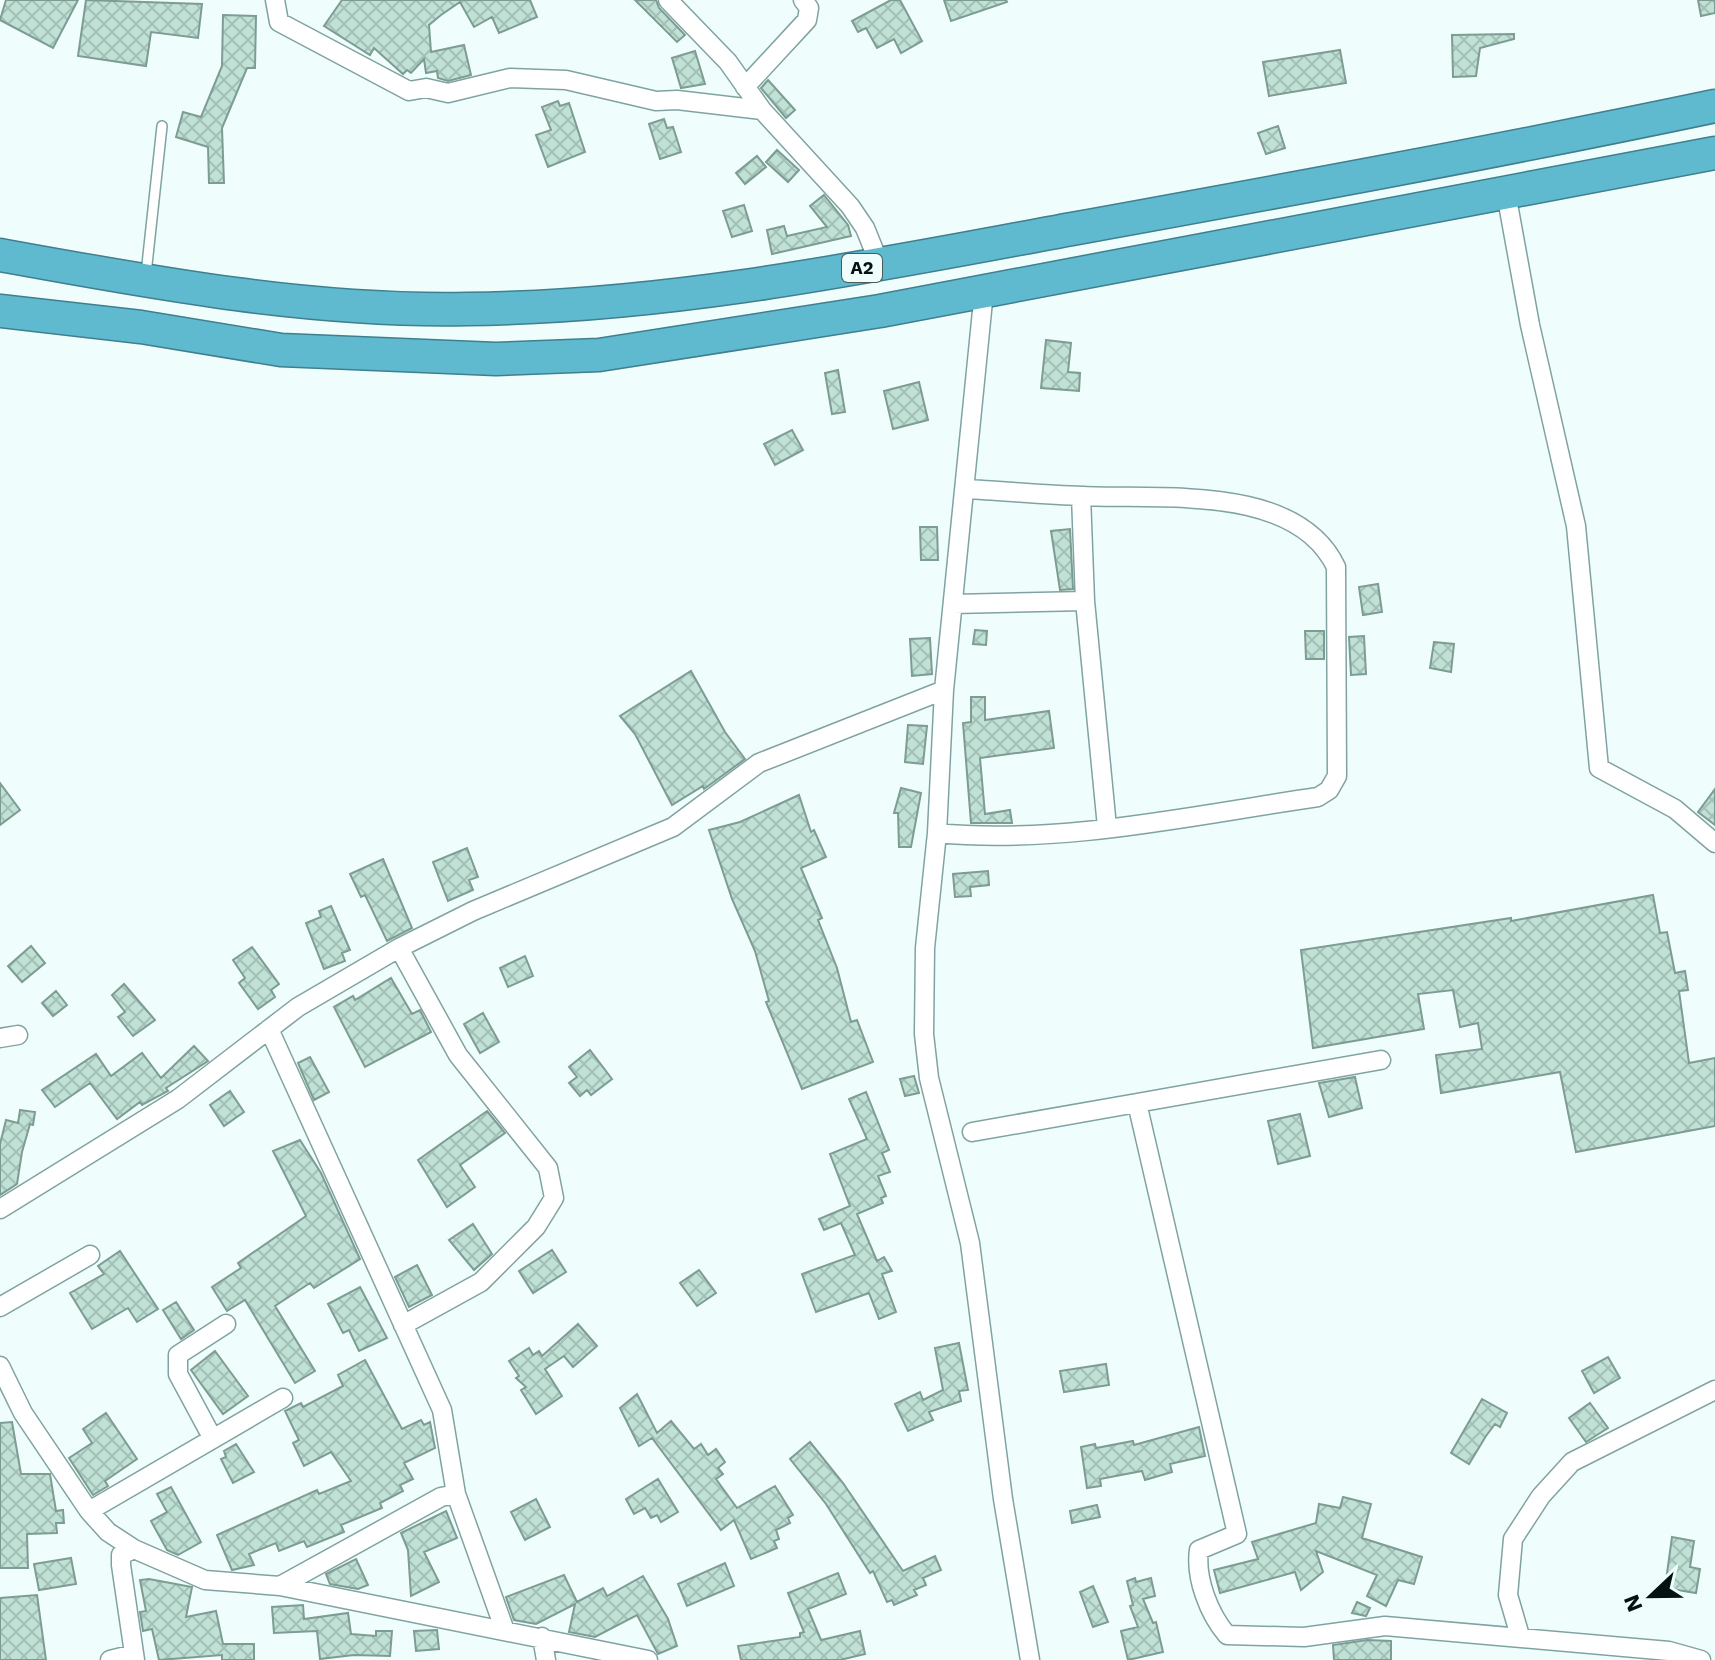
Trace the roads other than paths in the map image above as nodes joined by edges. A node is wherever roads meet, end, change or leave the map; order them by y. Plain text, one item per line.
1 (275, 0) edge
2 (668, 0) edge
3 (803, 0) edge
4 (745, 87) junction
5 (1715, 106) edge
6 (762, 110) junction
7 (162, 126) dead end
8 (1715, 153) edge
9 (1506, 193) junction
10 (0, 255) edge
11 (880, 265) junction
12 (145, 281) junction
13 (984, 291) junction
14 (0, 311) edge
15 (966, 489) junction
16 (1081, 496) junction
17 (1085, 601) junction
18 (953, 604) junction
19 (944, 690) junction
20 (1107, 827) junction
21 (937, 833) junction
22 (1715, 843) edge
23 (399, 948) junction
24 (269, 1029) junction
25 (1381, 1060) dead end
26 (1137, 1103) junction
27 (972, 1132) dead end
28 (0, 1209) edge
29 (90, 1255) dead end
30 (0, 1307) edge
31 (226, 1324) dead end
32 (403, 1325) junction
33 (0, 1366) edge
34 (1715, 1390) edge
35 (283, 1398) dead end
36 (213, 1439) junction
37 (456, 1494) junction
38 (89, 1511) junction
39 (134, 1549) junction
40 (280, 1586) junction
41 (504, 1628) junction
42 (1520, 1636) junction
43 (542, 1637) junction
44 (135, 1657) edge
45 (110, 1660) edge
46 (546, 1660) edge
47 (648, 1660) edge
48 (1030, 1660) edge
49 (1701, 1660) edge

1 - 6 street
2 - 4 street
3 - 4 street
4 - 6 street
5 - 11 highway, A2
6 - 11 street
7 - 12 lane
8 - 9 highway, A2
9 - 13 highway, A2
9 - 22 street
10 - 12 highway, A2
11 - 12 highway, A2
13 - 14 highway, A2
13 - 15 street
15 - 16 street
15 - 18 street
16 - 17 street
16 - 20 street
17 - 18 street
17 - 20 street
18 - 19 street
19 - 21 street
19 - 23 street
20 - 21 street
21 - 48 street
23 - 24 street
23 - 32 street
24 - 28 street
24 - 32 street
25 - 26 street
26 - 27 street
26 - 42 street
29 - 30 street
31 - 36 street
32 - 37 street
33 - 38 street
34 - 42 street
35 - 36 street
36 - 38 street
37 - 40 street
37 - 41 street
38 - 39 street
39 - 40 street
39 - 44 street
40 - 41 street
41 - 43 street
42 - 49 street
43 - 46 street
43 - 47 street
44 - 45 street

